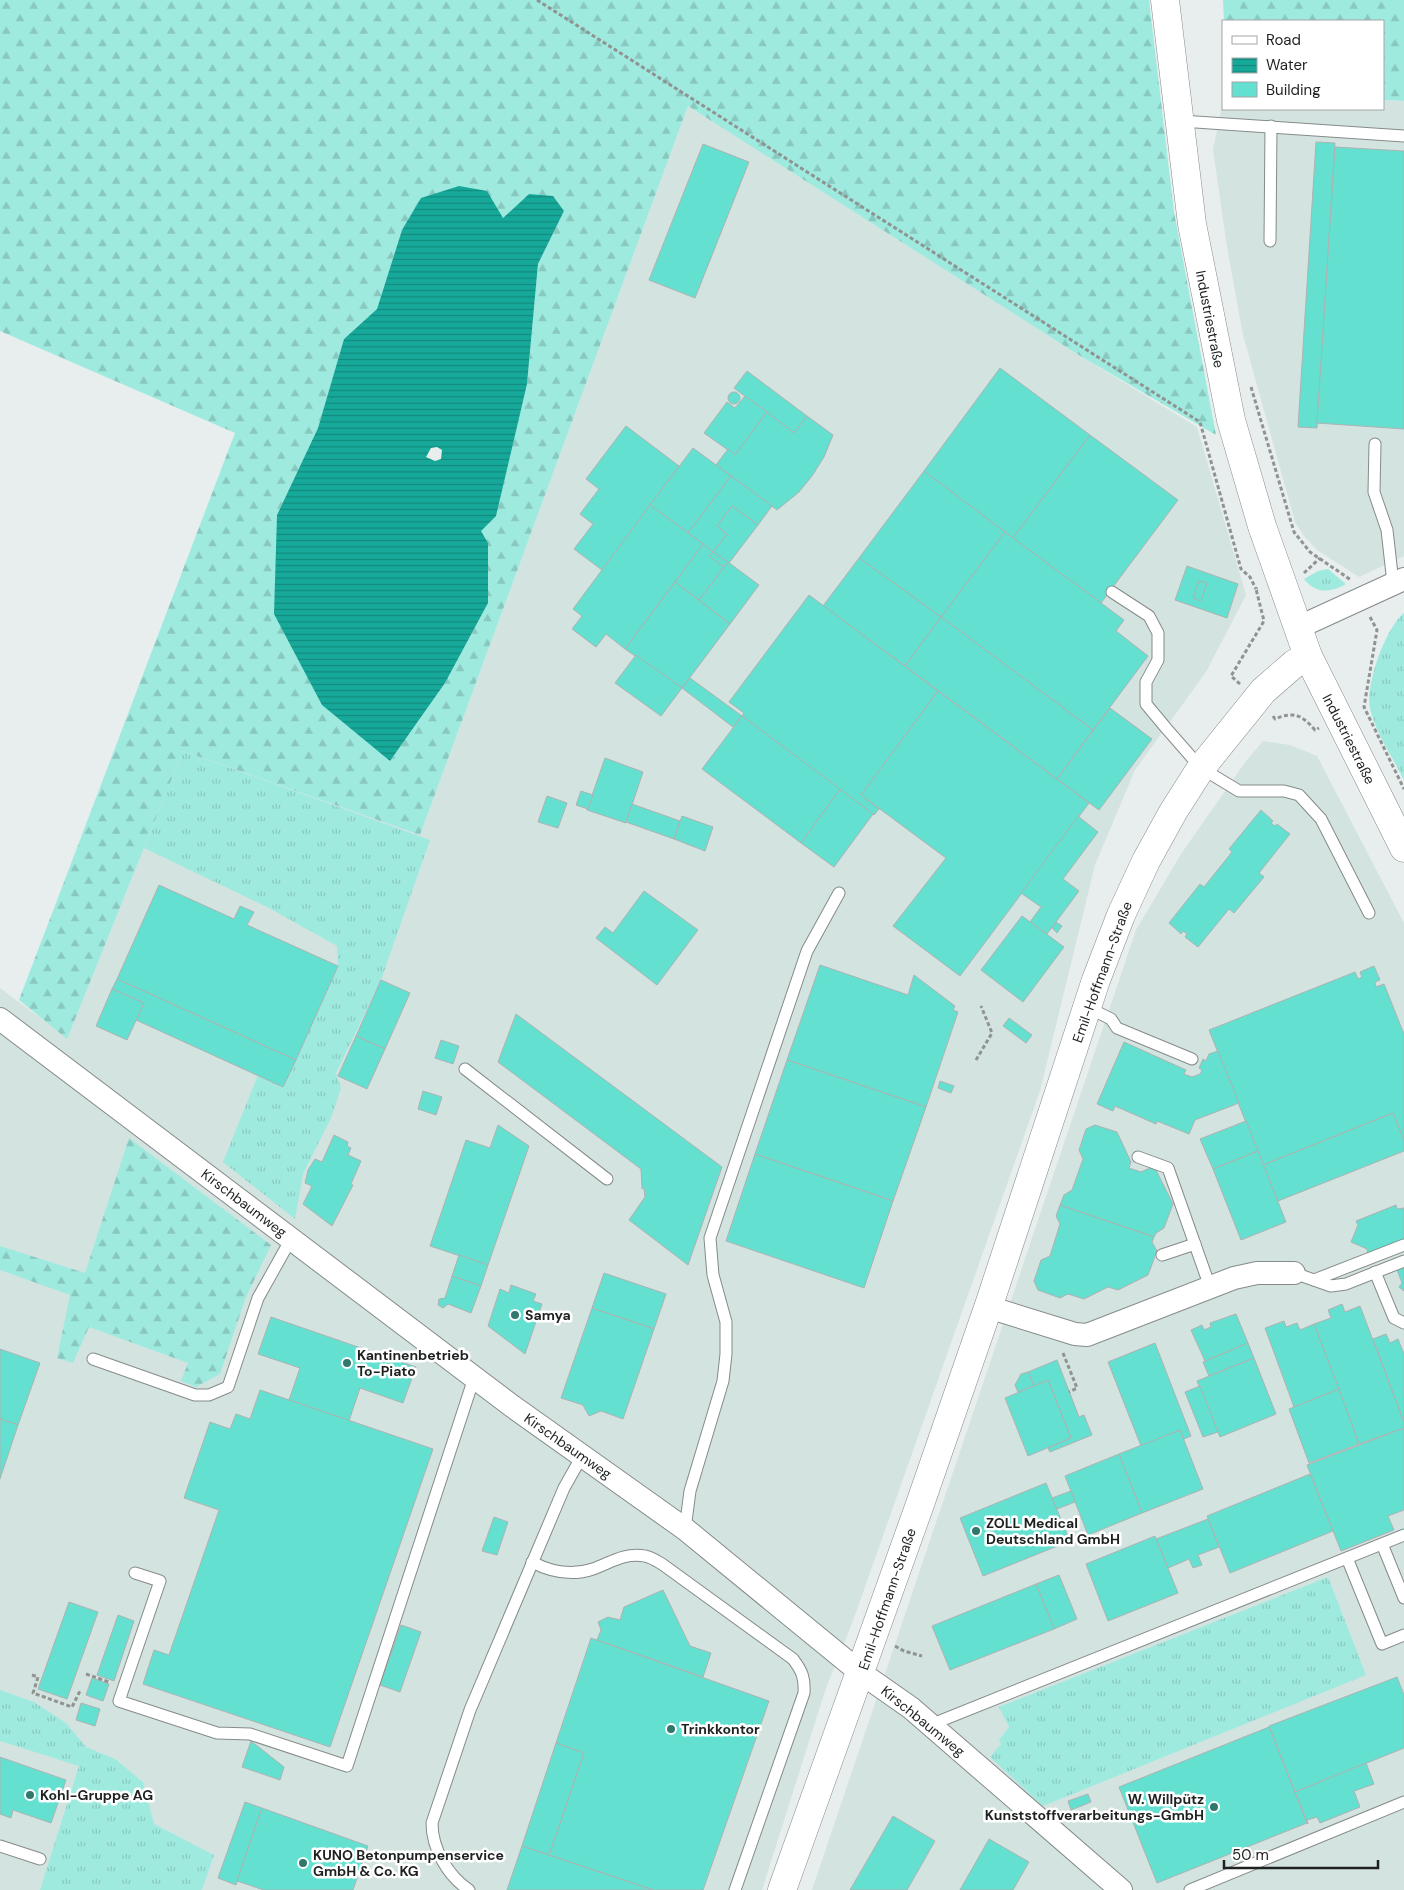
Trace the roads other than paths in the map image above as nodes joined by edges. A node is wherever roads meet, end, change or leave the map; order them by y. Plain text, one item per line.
1 (1165, 0) edge
2 (1181, 121) junction
3 (1271, 126) junction
4 (1404, 136) edge
5 (1270, 241) dead end
6 (1375, 444) dead end
7 (1399, 581) edge
8 (1112, 592) dead end
9 (1297, 628) junction
10 (1308, 656) junction
11 (1201, 768) junction
12 (1404, 848) edge
13 (839, 893) dead end
14 (1369, 914) dead end
15 (1087, 1007) junction
16 (0, 1020) edge
17 (1192, 1059) dead end
18 (465, 1069) dead end
19 (1138, 1157) dead end
20 (607, 1179) dead end
21 (291, 1239) junction
22 (1195, 1244) junction
23 (1404, 1245) edge
24 (1162, 1255) dead end
25 (1404, 1261) edge
26 (1375, 1272) junction
27 (1304, 1276) junction
28 (1210, 1287) junction
29 (988, 1307) junction
30 (1404, 1323) edge
31 (93, 1359) dead end
32 (474, 1378) junction
33 (582, 1456) junction
34 (685, 1529) junction
35 (1404, 1534) edge
36 (1382, 1544) junction
37 (1347, 1558) junction
38 (532, 1562) junction
39 (135, 1573) dead end
40 (1404, 1598) edge
41 (1404, 1635) edge
42 (862, 1673) junction
43 (930, 1725) junction
44 (1404, 1802) edge
45 (0, 1846) edge
46 (40, 1859) dead end
47 (469, 1890) edge
48 (735, 1890) edge
49 (782, 1890) edge
50 (1122, 1890) edge
51 (1190, 1890) edge

1 - 2 street, Industriestraße
2 - 3 lane
2 - 9 street, Industriestraße
3 - 4 lane
3 - 5 lane
6 - 7 lane
7 - 9 street
8 - 11 lane
9 - 10 street, Industriestraße
10 - 11 street, Emil-Hoffmann-Straße
10 - 12 street, Industriestraße
11 - 14 lane
11 - 15 street, Emil-Hoffmann-Straße
13 - 34 lane
15 - 17 lane
15 - 29 street, Emil-Hoffmann-Straße
16 - 21 street, Kirschbaumweg
18 - 20 lane
19 - 22 lane
21 - 31 lane
21 - 32 street, Kirschbaumweg
22 - 24 lane
22 - 28 lane
23 - 27 lane
25 - 26 lane
26 - 27 lane
26 - 30 lane
27 - 28 street
28 - 29 street
29 - 42 street, Emil-Hoffmann-Straße
32 - 33 street, Kirschbaumweg
32 - 39 lane
33 - 34 street, Kirschbaumweg
33 - 38 lane
34 - 42 street, Kirschbaumweg
35 - 36 lane
36 - 37 lane
36 - 40 lane
37 - 41 lane
37 - 43 lane
38 - 47 lane
38 - 48 lane
42 - 43 street, Kirschbaumweg
42 - 49 street, Emil-Hoffmann-Straße
43 - 50 street, Kirschbaumweg
44 - 51 lane
45 - 46 lane

